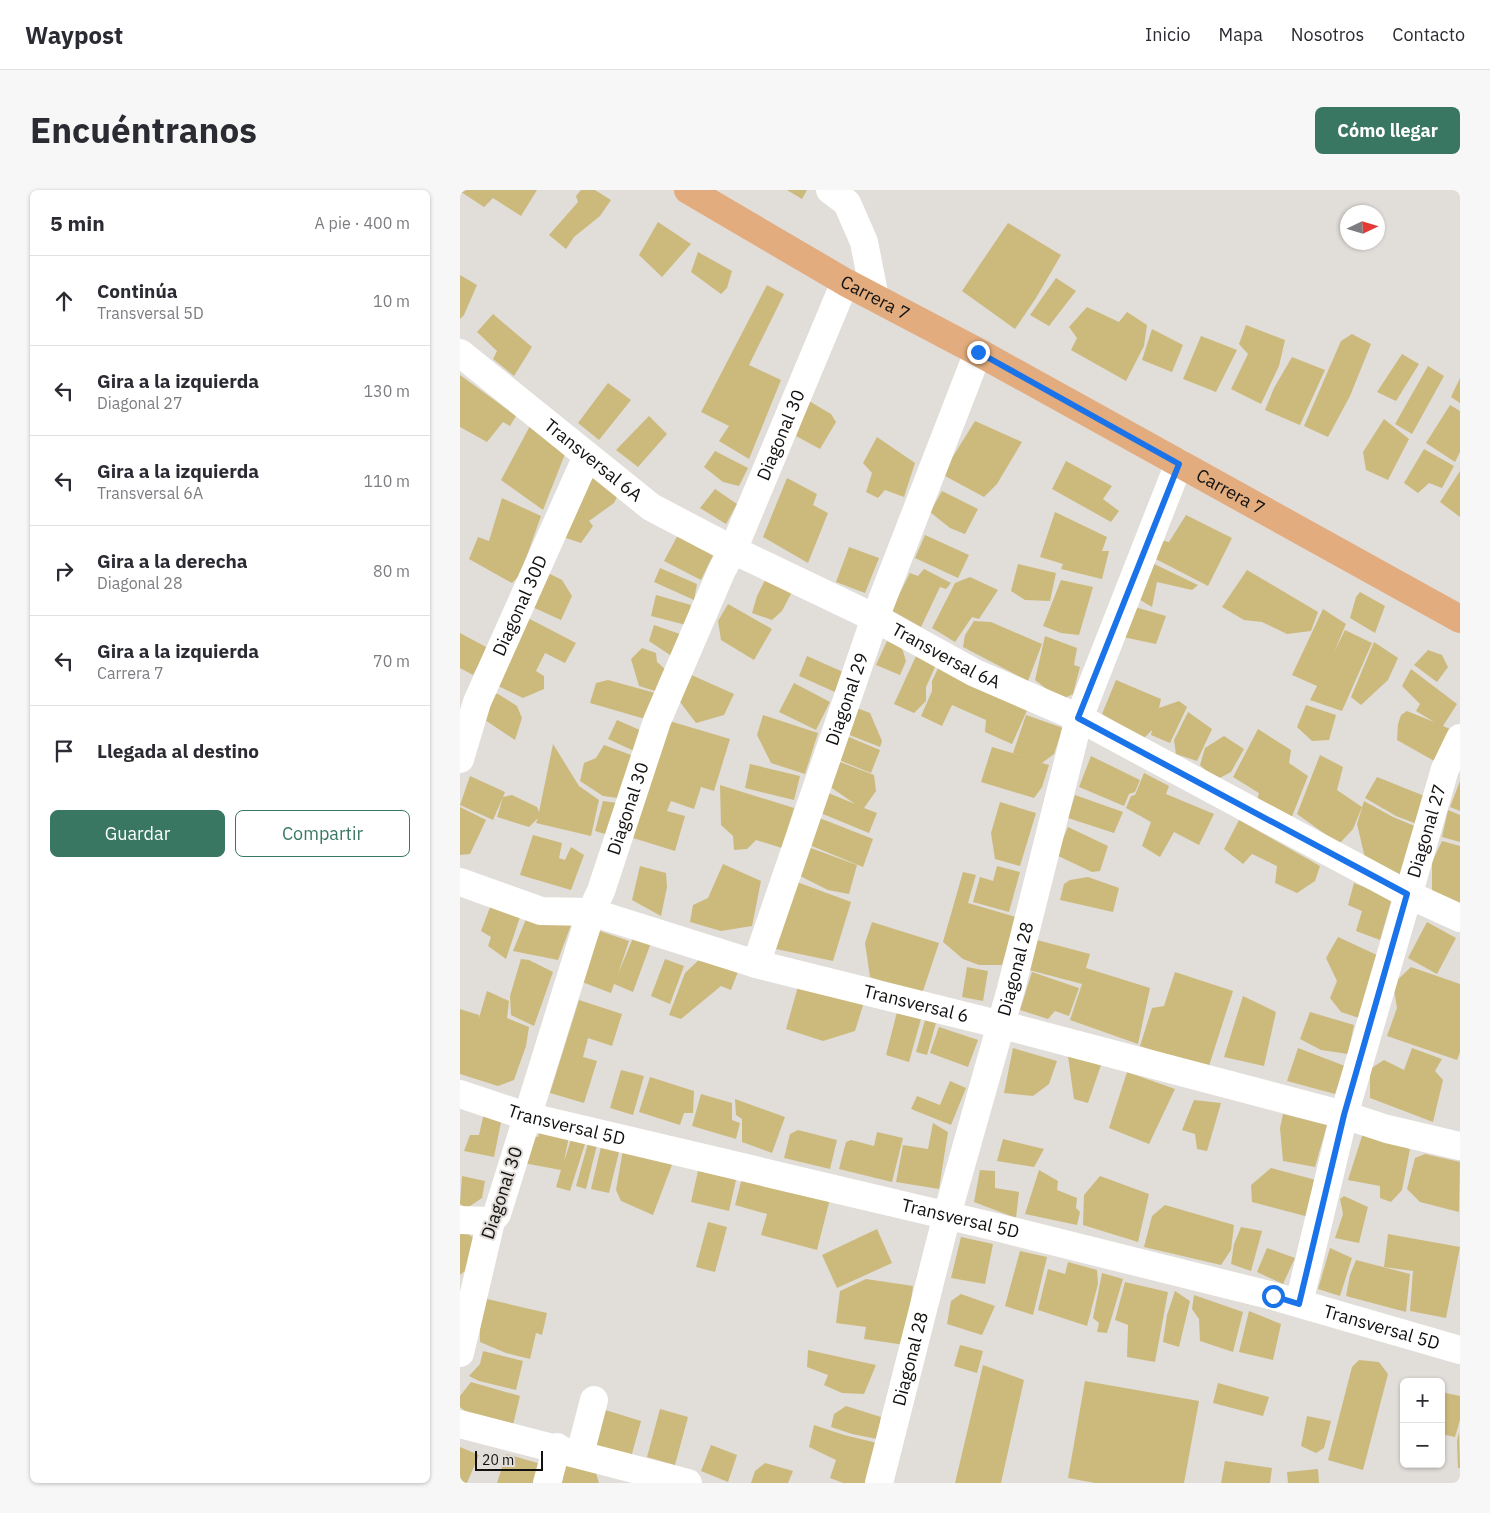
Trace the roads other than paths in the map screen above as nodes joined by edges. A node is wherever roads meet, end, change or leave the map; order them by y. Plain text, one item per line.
1 (688, 190) edge
2 (830, 190) edge
3 (845, 282) junction
4 (875, 298) junction
5 (978, 352) junction
6 (460, 353) edge
7 (587, 456) junction
8 (1179, 464) junction
9 (734, 550) junction
10 (875, 618) junction
11 (1460, 619) edge
12 (468, 696) edge
13 (1078, 718) junction
14 (1460, 738) edge
15 (460, 758) edge
16 (460, 882) edge
17 (1407, 894) junction
18 (592, 912) junction
19 (1460, 918) edge
20 (756, 964) junction
21 (1001, 1025) junction
22 (460, 1094) edge
23 (1344, 1115) junction
24 (526, 1116) junction
25 (1460, 1146) edge
26 (947, 1216) junction
27 (460, 1220) edge
28 (491, 1221) junction
29 (1299, 1304) junction
30 (1460, 1350) edge
31 (460, 1353) edge
32 (594, 1400) dead end
33 (460, 1424) edge
34 (569, 1451) junction
35 (547, 1483) edge
36 (688, 1483) edge
37 (879, 1483) edge

1 - 3 main road, Carrera 7
2 - 4 street
3 - 4 main road, Carrera 7
3 - 9 street, Diagonal 30
4 - 5 main road, Carrera 7
5 - 8 main road, Carrera 7
5 - 10 street, Diagonal 29
6 - 7 street, Transversal 6A
7 - 9 street, Transversal 6A
7 - 12 street, Diagonal 30D
8 - 11 main road, Carrera 7
8 - 13 street, Diagonal 28
9 - 10 street, Transversal 6A
9 - 18 street, Diagonal 30
10 - 13 street, Transversal 6A
10 - 20 street, Diagonal 29
12 - 15 street, Diagonal 30D
13 - 17 street, Transversal 6A
13 - 21 street, Diagonal 28
14 - 17 street, Diagonal 27
16 - 18 street, Transversal 6
17 - 19 street, Transversal 6A
17 - 23 street, Diagonal 27
18 - 20 street, Transversal 6
18 - 24 street, Diagonal 30
20 - 21 street, Transversal 6
21 - 23 street, Transversal 6
21 - 26 street, Diagonal 28
22 - 24 street, Transversal 5D
23 - 25 street, Transversal 6
23 - 29 street, Diagonal 27
24 - 26 street, Transversal 5D
24 - 28 street, Diagonal 30
26 - 29 street, Transversal 5D
26 - 37 street, Diagonal 28
27 - 28 street
28 - 31 street, Diagonal 30
29 - 30 street, Transversal 5D
32 - 34 street
33 - 34 street
34 - 35 street
34 - 36 street

